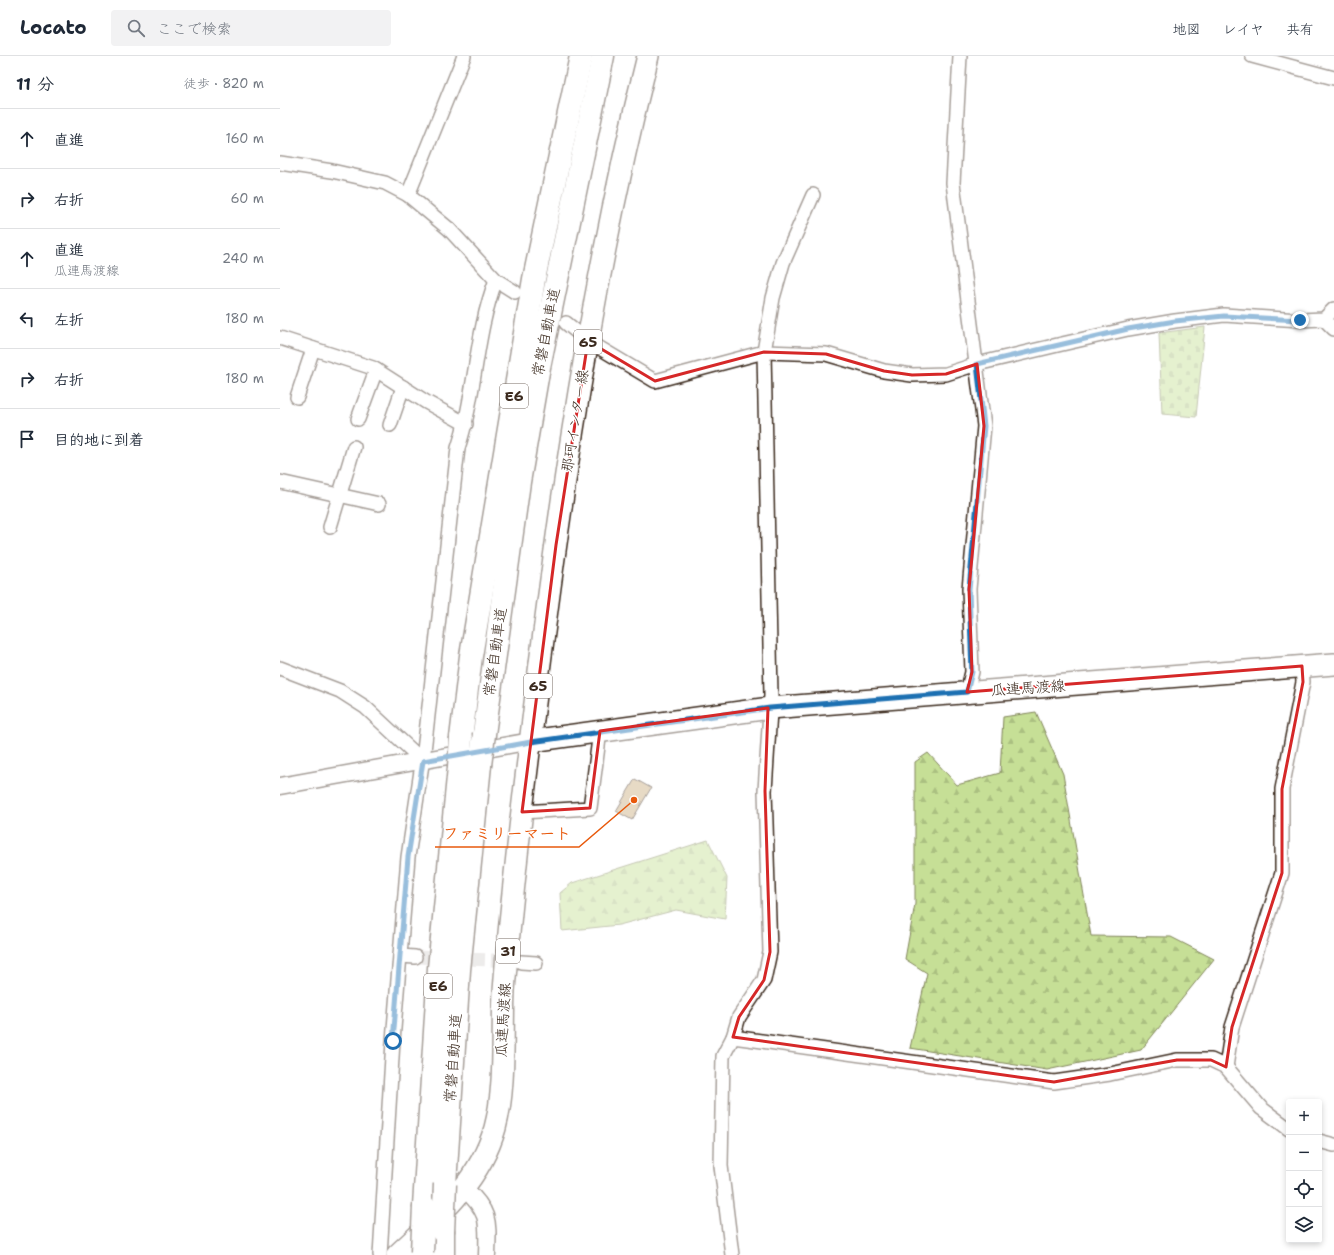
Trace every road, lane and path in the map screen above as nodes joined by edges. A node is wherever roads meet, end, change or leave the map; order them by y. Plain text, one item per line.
1 (464, 56) edge
2 (581, 56) edge
3 (603, 56) edge
4 (648, 56) edge
5 (960, 56) edge
6 (1252, 56) edge
7 (1334, 78) edge
8 (280, 163) edge
9 (408, 195) junction
10 (812, 195) dead end
11 (496, 280) junction
12 (515, 292) dead end
13 (1334, 309) edge
14 (1324, 319) junction
15 (566, 323) dead end
16 (1334, 329) edge
17 (280, 338) edge
18 (588, 341) junction
19 (313, 349) junction
20 (764, 352) junction
21 (977, 364) junction
22 (376, 370) junction
23 (403, 387) junction
24 (297, 397) dead end
25 (358, 418) dead end
26 (466, 424) junction
27 (390, 425) dead end
28 (354, 447) dead end
29 (280, 482) edge
30 (339, 495) junction
31 (379, 504) dead end
32 (330, 527) dead end
33 (1334, 664) edge
34 (1302, 666) junction
35 (280, 668) edge
36 (967, 692) junction
37 (770, 708) junction
38 (600, 731) junction
39 (531, 742) junction
40 (423, 761) junction
41 (470, 766) junction
42 (280, 786) edge
43 (522, 812) junction
44 (400, 956) junction
45 (415, 957) tunnel mouth
46 (521, 962) tunnel mouth
47 (536, 963) dead end
48 (733, 1037) junction
49 (1226, 1067) junction
50 (1286, 1127) edge
51 (1322, 1142) edge
52 (1334, 1145) edge
53 (454, 1186) junction
54 (422, 1253) edge
55 (380, 1255) edge
56 (397, 1255) edge
57 (443, 1255) edge
58 (488, 1255) edge
59 (732, 1255) edge

1 - 9 street
2 - 41 highway, 常磐自動車道 / E6, bridge
3 - 41 highway, 常磐自動車道 / E6, bridge
4 - 18 main road, 那珂インター線 / 65
5 - 21 street
6 - 7 street
8 - 9 street
9 - 11 street
10 - 20 street
11 - 12 street
11 - 26 street
13 - 14 street
14 - 16 street
14 - 21 street
15 - 18 street
17 - 19 street
18 - 20 street
18 - 39 main road, 那珂インター線 / 65
19 - 22 street
19 - 24 street
20 - 21 street
20 - 37 street
21 - 36 street
22 - 23 street
22 - 25 street
23 - 26 street
23 - 27 street
26 - 40 street
28 - 30 street
29 - 30 street
30 - 31 street
30 - 32 street
33 - 34 main road, 瓜連馬渡線
34 - 36 main road, 瓜連馬渡線
34 - 49 street
35 - 40 street
36 - 37 main road, 瓜連馬渡線
37 - 38 main road, 瓜連馬渡線
37 - 48 street
38 - 39 main road, 瓜連馬渡線
38 - 43 street
39 - 40 street
39 - 43 main road, 瓜連馬渡線 / 31
40 - 42 street
40 - 44 street
41 - 53 highway, 常磐自動車道 / E6
41 - 54 highway, 常磐自動車道 / E6, bridge
43 - 53 main road, 瓜連馬渡線 / 31
44 - 45 street
44 - 55 street
46 - 47 street
48 - 49 street
48 - 59 street
49 - 50 street
51 - 52 street
53 - 56 main road, 瓜連馬渡線 / 31
53 - 57 highway, 常磐自動車道 / E6, bridge
53 - 58 street

